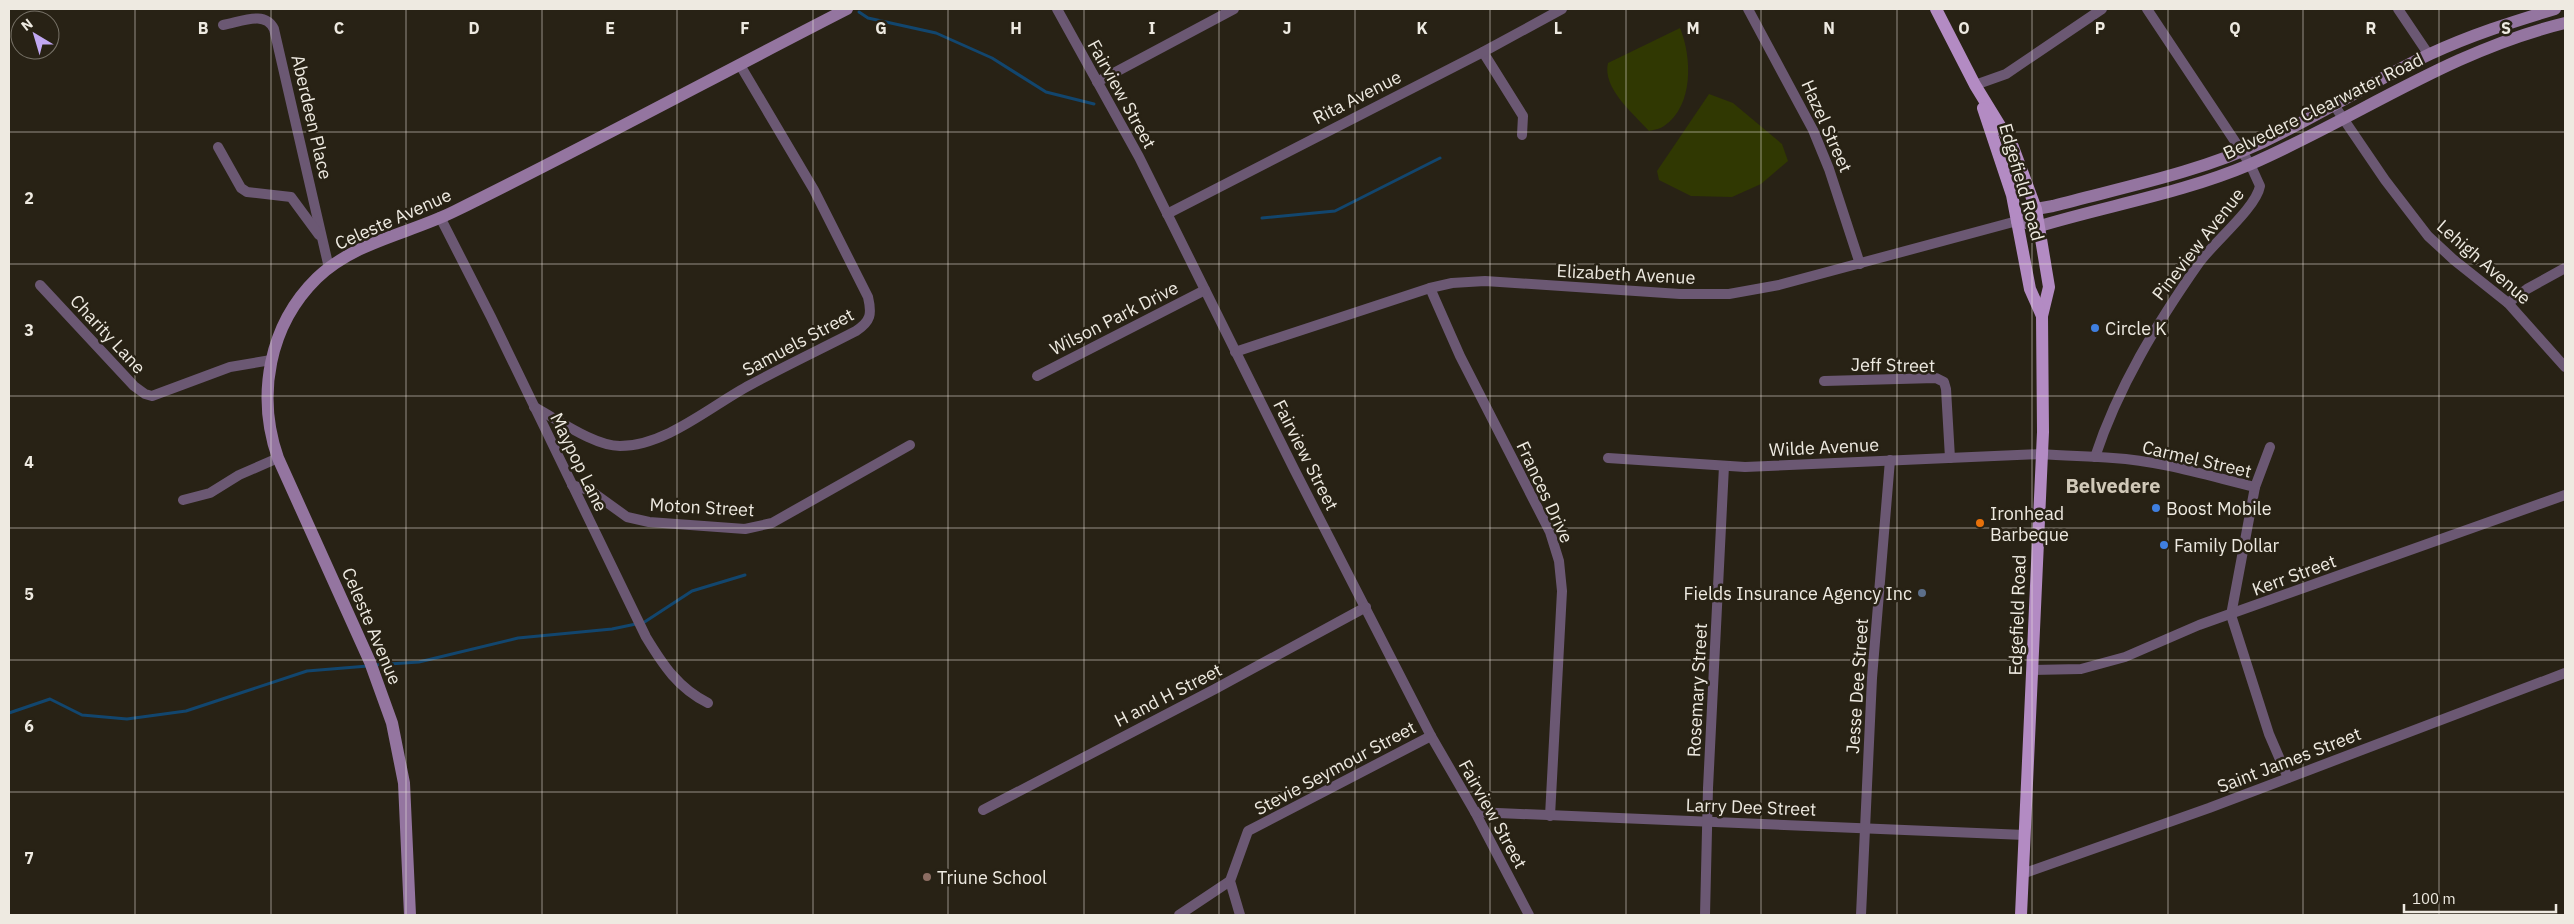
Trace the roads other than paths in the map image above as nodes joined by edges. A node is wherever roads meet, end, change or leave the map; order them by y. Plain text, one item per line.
1 (847, 9) edge
2 (1057, 9) edge
3 (1234, 9) edge
4 (1562, 9) edge
5 (1748, 9) edge
6 (1936, 9) edge
7 (2102, 9) edge
8 (2147, 9) edge
9 (2398, 9) edge
10 (2555, 9) edge
11 (2565, 23) edge
12 (223, 25) dead end
13 (1483, 52) junction
14 (2429, 55) junction
15 (740, 65) junction
16 (1097, 82) junction
17 (1975, 85) junction
18 (2334, 105) junction
19 (2343, 119) junction
20 (1522, 135) dead end
21 (218, 147) dead end
22 (2240, 151) junction
23 (2250, 164) junction
24 (2036, 209) junction
25 (1167, 214) junction
26 (440, 217) junction
27 (2017, 222) junction
28 (2040, 226) junction
29 (323, 240) junction
30 (1860, 264) junction
31 (329, 268) junction
32 (2565, 268) edge
33 (40, 285) dead end
34 (1430, 288) junction
35 (1205, 290) junction
36 (2508, 302) junction
37 (2042, 316) junction
38 (1235, 352) junction
39 (271, 360) junction
40 (2565, 367) edge
41 (1037, 376) dead end
42 (1824, 382) dead end
43 (534, 407) junction
44 (910, 445) dead end
45 (2270, 447) dead end
46 (2041, 454) junction
47 (2095, 457) junction
48 (278, 458) junction
49 (1608, 458) dead end
50 (1950, 458) junction
51 (1890, 460) junction
52 (1724, 466) junction
53 (572, 484) junction
54 (2255, 487) junction
55 (2565, 495) edge
56 (183, 500) dead end
57 (1366, 607) junction
58 (2231, 615) junction
59 (2032, 670) junction
60 (2565, 673) edge
61 (708, 704) dead end
62 (1431, 736) junction
63 (2288, 778) junction
64 (983, 810) dead end
65 (1475, 812) junction
66 (1550, 816) junction
67 (1707, 821) junction
68 (1866, 827) junction
69 (2025, 835) junction
70 (2022, 874) junction
71 (1230, 881) junction
72 (410, 915) edge
73 (1179, 915) edge
74 (1240, 915) edge
75 (1529, 915) edge
76 (1706, 915) edge
77 (1861, 915) edge
78 (2020, 915) edge

1 - 15 street, Celeste Avenue
2 - 16 street, Fairview Street
3 - 16 street
4 - 13 street, Rita Avenue
5 - 30 street, Hazel Street
6 - 17 main road, Edgefield Road
7 - 17 street
8 - 22 street, Pineview Avenue
9 - 14 street
10 - 14 street, Belvedere Clearwater Road
11 - 19 street, Belvedere Clearwater Road
12 - 29 street, Aberdeen Place
13 - 20 street
13 - 25 street, Rita Avenue
14 - 18 street, Belvedere Clearwater Road
15 - 26 street, Celeste Avenue
15 - 43 street, Samuels Street
16 - 25 street, Fairview Street
17 - 24 main road, Edgefield Road
17 - 27 main road, Edgefield Road
18 - 19 street, Lehigh Avenue
18 - 22 street, Belvedere Clearwater Road
19 - 23 street, Belvedere Clearwater Road
19 - 36 street, Lehigh Avenue
21 - 29 street
22 - 23 street, Pineview Avenue
22 - 24 street, Belvedere Clearwater Road
23 - 28 street, Belvedere Clearwater Road
23 - 47 street, Pineview Avenue
24 - 27 street, Belvedere Clearwater Road
24 - 28 main road, Edgefield Road
25 - 35 street, Fairview Street
26 - 31 street, Celeste Avenue
26 - 43 street, Maypop Lane
27 - 28 street, Belvedere Clearwater Road
27 - 30 street, Elizabeth Avenue
27 - 37 main road, Edgefield Road
28 - 37 main road, Edgefield Road
29 - 31 street, Aberdeen Place
30 - 34 street, Elizabeth Avenue
31 - 39 street, Celeste Avenue
32 - 36 street
33 - 39 street, Charity Lane
34 - 38 street, Elizabeth Avenue
34 - 66 street, Frances Drive
35 - 38 street, Fairview Street
35 - 41 street, Wilson Park Drive
36 - 40 street, Lehigh Avenue
37 - 46 main road, Edgefield Road
38 - 57 street, Fairview Street
39 - 48 street, Celeste Avenue
42 - 50 street, Jeff Street
43 - 53 street, Maypop Lane
44 - 53 street, Moton Street
45 - 54 street
46 - 47 street, Carmel Street
46 - 50 street, Wilde Avenue
46 - 59 main road, Edgefield Road
47 - 54 street, Carmel Street
48 - 56 street
48 - 72 street, Celeste Avenue
49 - 52 street, Wilde Avenue
50 - 51 street, Wilde Avenue
51 - 52 street, Wilde Avenue
51 - 68 street, Jesse Dee Street
52 - 67 street, Rosemary Street
53 - 61 street, Maypop Lane
54 - 58 street, Carmel Street
55 - 58 street, Kerr Street
57 - 62 street, Fairview Street
57 - 64 street, H and H Street
58 - 59 street, Kerr Street
58 - 63 street, Carmel Street
59 - 69 main road, Edgefield Road
60 - 63 street, Saint James Street
62 - 65 street, Fairview Street
62 - 71 street, Stevie Seymour Street
63 - 70 street, Saint James Street
65 - 66 street, Larry Dee Street
65 - 75 street, Fairview Street
66 - 67 street, Larry Dee Street
67 - 68 street, Larry Dee Street
67 - 76 street, Rosemary Street
68 - 69 street, Larry Dee Street
68 - 77 street, Jesse Dee Street
69 - 70 main road, Edgefield Road
70 - 78 main road, Edgefield Road
71 - 73 street
71 - 74 street

